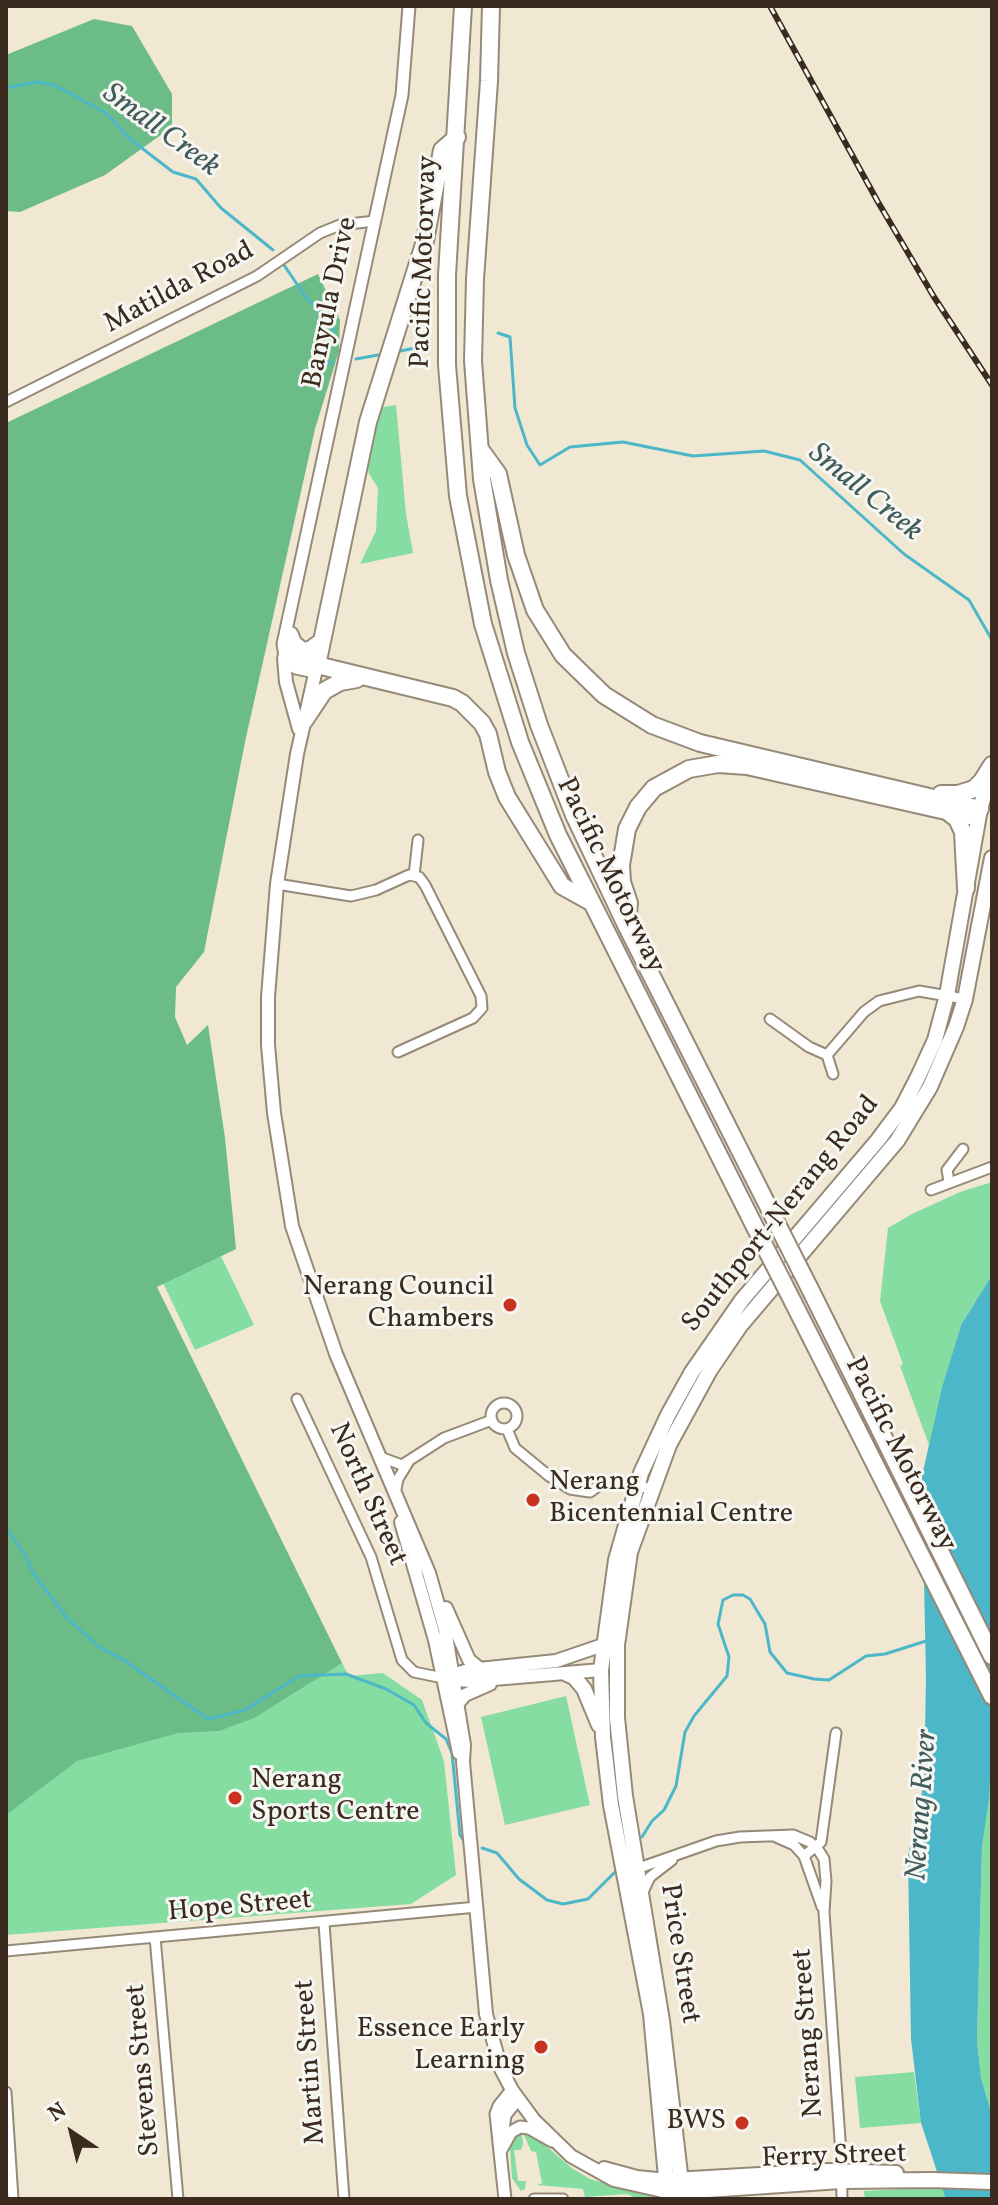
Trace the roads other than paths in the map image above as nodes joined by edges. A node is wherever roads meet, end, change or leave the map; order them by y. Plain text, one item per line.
1 (409, 6) edge
2 (463, 6) edge
3 (491, 6) edge
4 (457, 137) junction
5 (375, 221) junction
6 (6, 402) edge
7 (479, 448) junction
8 (290, 610) junction
9 (290, 635) junction
10 (321, 642) junction
11 (284, 658) junction
12 (316, 668) junction
13 (366, 680) junction
14 (304, 721) junction
15 (300, 741) junction
16 (992, 766) edge
17 (920, 793) junction
18 (948, 812) junction
19 (986, 814) edge
20 (418, 840) dead end
21 (992, 858) edge
22 (414, 876) junction
23 (277, 884) junction
24 (966, 888) junction
25 (589, 901) junction
26 (627, 927) junction
27 (947, 995) junction
28 (965, 999) junction
29 (770, 1019) dead end
30 (398, 1052) dead end
31 (827, 1055) junction
32 (833, 1074) dead end
33 (963, 1149) dead end
34 (992, 1167) edge
35 (949, 1181) junction
36 (931, 1190) dead end
37 (297, 1399) dead end
38 (492, 1420) junction
39 (507, 1429) junction
40 (380, 1457) junction
41 (409, 1461) junction
42 (636, 1485) junction
43 (652, 1489) junction
44 (396, 1498) junction
45 (429, 1573) junction
46 (610, 1645) junction
47 (992, 1656) edge
48 (480, 1669) junction
49 (601, 1670) junction
50 (567, 1674) junction
51 (450, 1677) junction
52 (504, 1679) junction
53 (992, 1696) edge
54 (458, 1703) junction
55 (617, 1718) joint
56 (836, 1733) dead end
57 (603, 1737) junction
58 (463, 1762) junction
59 (757, 1835) junction
60 (817, 1848) junction
61 (685, 1852) junction
62 (804, 1856) junction
63 (639, 1868) junction
64 (643, 1893) junction
65 (477, 1907) junction
66 (824, 1912) junction
67 (633, 1919) junction
68 (324, 1923) junction
69 (155, 1937) junction
70 (6, 1951) edge
71 (6, 2092) edge
72 (515, 2095) junction
73 (556, 2143) junction
74 (501, 2151) junction
75 (841, 2176) junction
76 (992, 2182) edge
77 (675, 2190) edge
78 (13, 2199) edge
79 (178, 2199) edge
80 (344, 2199) edge
81 (505, 2199) edge
82 (534, 2199) edge
83 (563, 2199) edge
84 (842, 2199) edge

1 - 5 street, Banyula Drive
2 - 4 highway, Pacific Motorway
3 - 7 highway, Pacific Motorway
4 - 10 highway
4 - 25 highway, Pacific Motorway
5 - 6 street, Matilda Road
5 - 8 street, Banyula Drive
7 - 17 highway
7 - 26 highway, Pacific Motorway
8 - 9 street, Banyula Drive
8 - 11 street, Banyula Drive
9 - 10 highway
9 - 12 street
10 - 12 highway
11 - 12 street
11 - 15 main road
12 - 13 highway
12 - 14 main road
13 - 14 highway
13 - 25 highway
14 - 15 main road
15 - 23 main road
16 - 17 highway
16 - 19 main road, Southport-Nerang Road
17 - 19 highway
18 - 19 highway
18 - 24 highway
18 - 26 highway
19 - 24 main road, Southport-Nerang Road
20 - 22 street
21 - 28 main road, Southport-Nerang Road
22 - 23 street
22 - 30 street
23 - 40 main road
24 - 27 main road, Southport-Nerang Road
25 - 53 highway, Pacific Motorway, bridge
26 - 47 highway, Pacific Motorway, bridge
27 - 28 street
27 - 31 street
27 - 42 main road, Southport-Nerang Road
28 - 43 main road, Southport-Nerang Road
29 - 31 street
31 - 32 street
33 - 35 street
34 - 35 street
35 - 36 street
37 - 51 street, North Street
38 - 39 street
38 - 39 street
38 - 41 street
39 - 42 street
40 - 41 street
40 - 44 main road
41 - 44 street
42 - 43 street
42 - 46 main road, Southport-Nerang Road
43 - 46 main road, Southport-Nerang Road
44 - 45 main road
44 - 51 main road
45 - 48 main road
45 - 51 main road
46 - 48 main road
46 - 49 main road
46 - 55 main road, Southport-Nerang Road
48 - 51 main road
49 - 50 main road, North Street
49 - 57 main road
50 - 52 main road, North Street
50 - 57 main road
51 - 52 main road, North Street
51 - 54 main road
51 - 58 main road
52 - 54 main road
54 - 58 main road
55 - 63 main road, Price Street
56 - 60 street, Nerang Street
57 - 67 main road, Price Street
58 - 65 main road, Ferry Street
59 - 60 street
59 - 61 street
59 - 62 street
60 - 62 street
60 - 66 street, Nerang Street
61 - 63 street
61 - 64 street
62 - 66 street, Nerang Street
63 - 64 main road, Price Street
63 - 67 main road
64 - 77 main road, Price Street
65 - 68 street, Hope Street
65 - 72 main road, Ferry Street
66 - 75 street, Nerang Street
67 - 77 main road, Price Street
68 - 69 street, Hope Street
68 - 80 street, Martin Street
69 - 70 street, Hope Street
69 - 79 street, Stevens Street
71 - 78 street
72 - 73 main road, Ferry Street
72 - 74 street
73 - 74 street
73 - 77 main road, Ferry Street
74 - 81 street
75 - 76 main road, Ferry Street
75 - 77 main road, Ferry Street
75 - 84 street, Nerang Street
82 - 83 street

